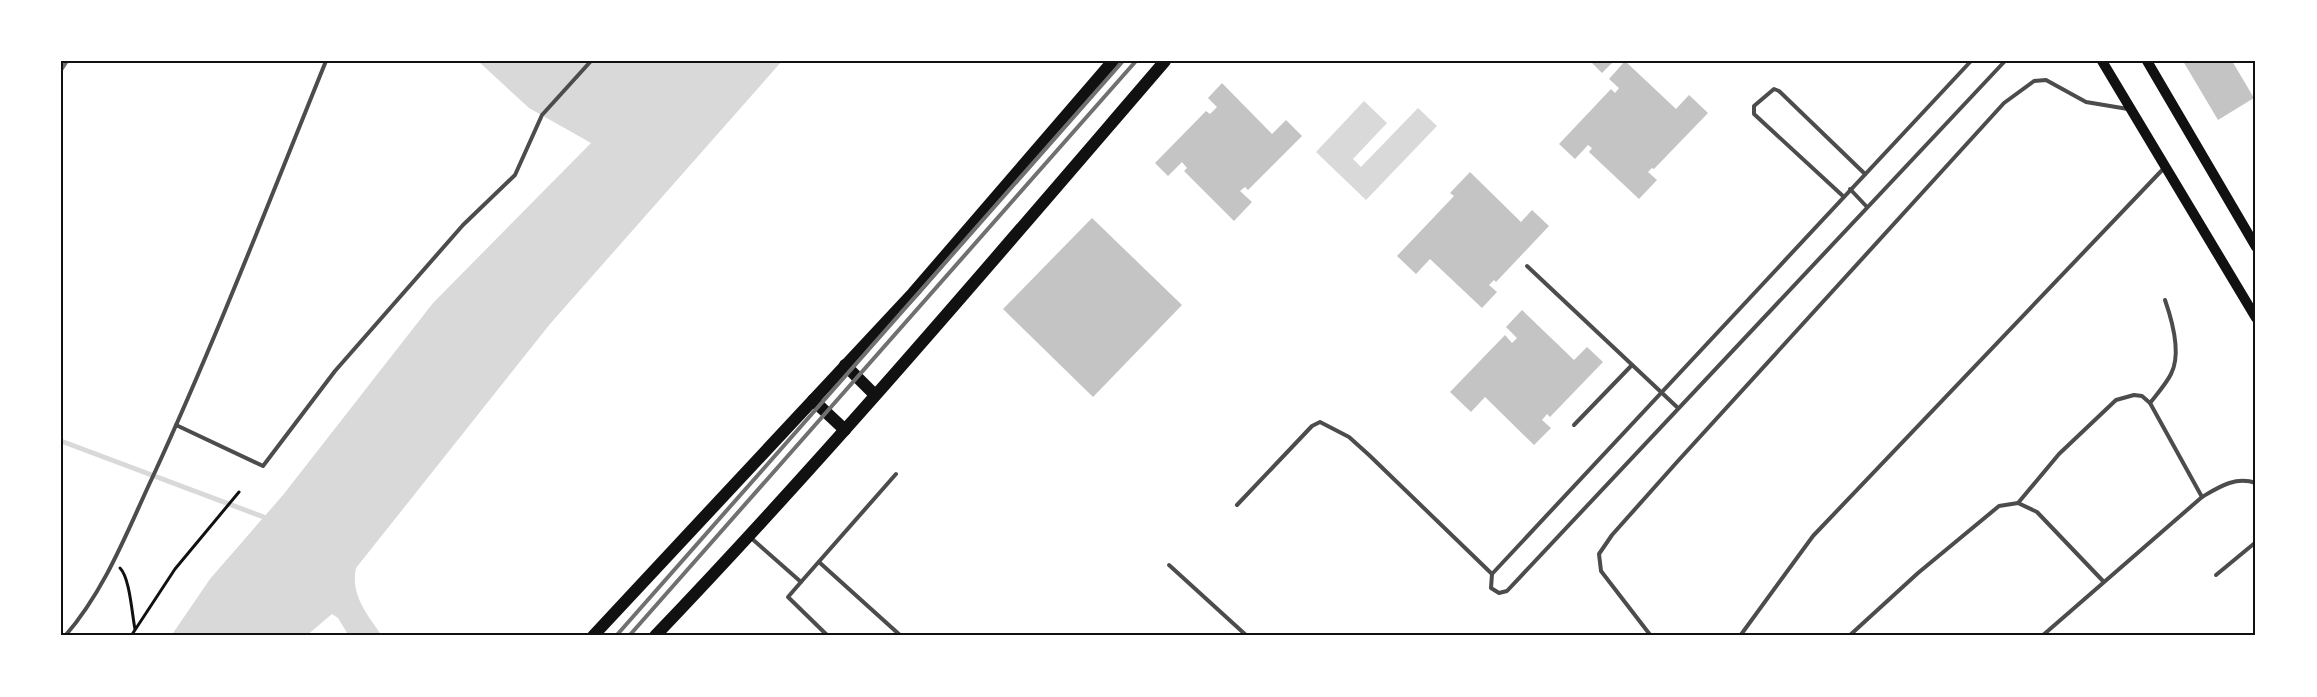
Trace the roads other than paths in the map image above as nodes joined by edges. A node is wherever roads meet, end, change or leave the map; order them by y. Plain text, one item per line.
1 (326, 61) edge
2 (591, 61) edge
3 (1112, 61) edge
4 (1165, 61) edge
5 (1971, 61) edge
6 (2005, 61) edge
7 (2102, 61) edge
8 (2146, 61) edge
9 (2131, 110) junction
10 (2165, 167) junction
11 (1866, 174) junction
12 (1850, 190) junction
13 (1844, 197) junction
14 (1867, 207) junction
15 (2256, 247) edge
16 (1527, 266) dead end
17 (2165, 300) dead end
18 (2256, 318) edge
19 (1632, 365) junction
20 (845, 366) junction
21 (1661, 393) junction
22 (875, 395) junction
23 (813, 400) junction
24 (2150, 403) junction
25 (1678, 408) junction
26 (176, 424) junction
27 (1574, 425) dead end
28 (845, 430) junction
29 (896, 474) dead end
30 (2256, 483) edge
31 (2202, 497) junction
32 (2018, 503) junction
33 (1237, 505) dead end
34 (750, 537) junction
35 (2256, 542) edge
36 (819, 562) junction
37 (1169, 564) dead end
38 (1492, 574) junction
39 (2216, 575) dead end
40 (2104, 581) junction
41 (801, 582) junction
42 (65, 636) edge
43 (593, 636) edge
44 (655, 636) edge
45 (828, 636) edge
46 (901, 636) edge
47 (1247, 636) edge
48 (1651, 636) edge
49 (1740, 636) edge
50 (1849, 636) edge
51 (2042, 636) edge

1 - 26 lane
2 - 26 lane
3 - 20 main road
4 - 22 main road
5 - 11 lane
6 - 14 lane
7 - 9 main road
8 - 15 main road
9 - 10 main road
9 - 48 lane
10 - 18 main road
10 - 49 lane
11 - 12 lane
11 - 13 lane
12 - 13 lane
12 - 14 lane
13 - 21 lane
14 - 25 lane
16 - 19 lane
17 - 24 lane
19 - 21 lane
19 - 27 lane
20 - 22 main road
20 - 23 main road
21 - 25 lane
21 - 38 lane
22 - 28 main road
23 - 28 main road
23 - 43 main road
24 - 31 lane
24 - 32 lane
25 - 38 lane
26 - 42 lane
28 - 34 main road
29 - 36 lane
30 - 31 lane
31 - 40 lane
32 - 40 lane
32 - 50 lane
33 - 38 lane
34 - 41 lane
34 - 44 main road
35 - 39 lane
36 - 41 lane
36 - 46 lane
37 - 47 lane
40 - 51 lane
41 - 45 lane

